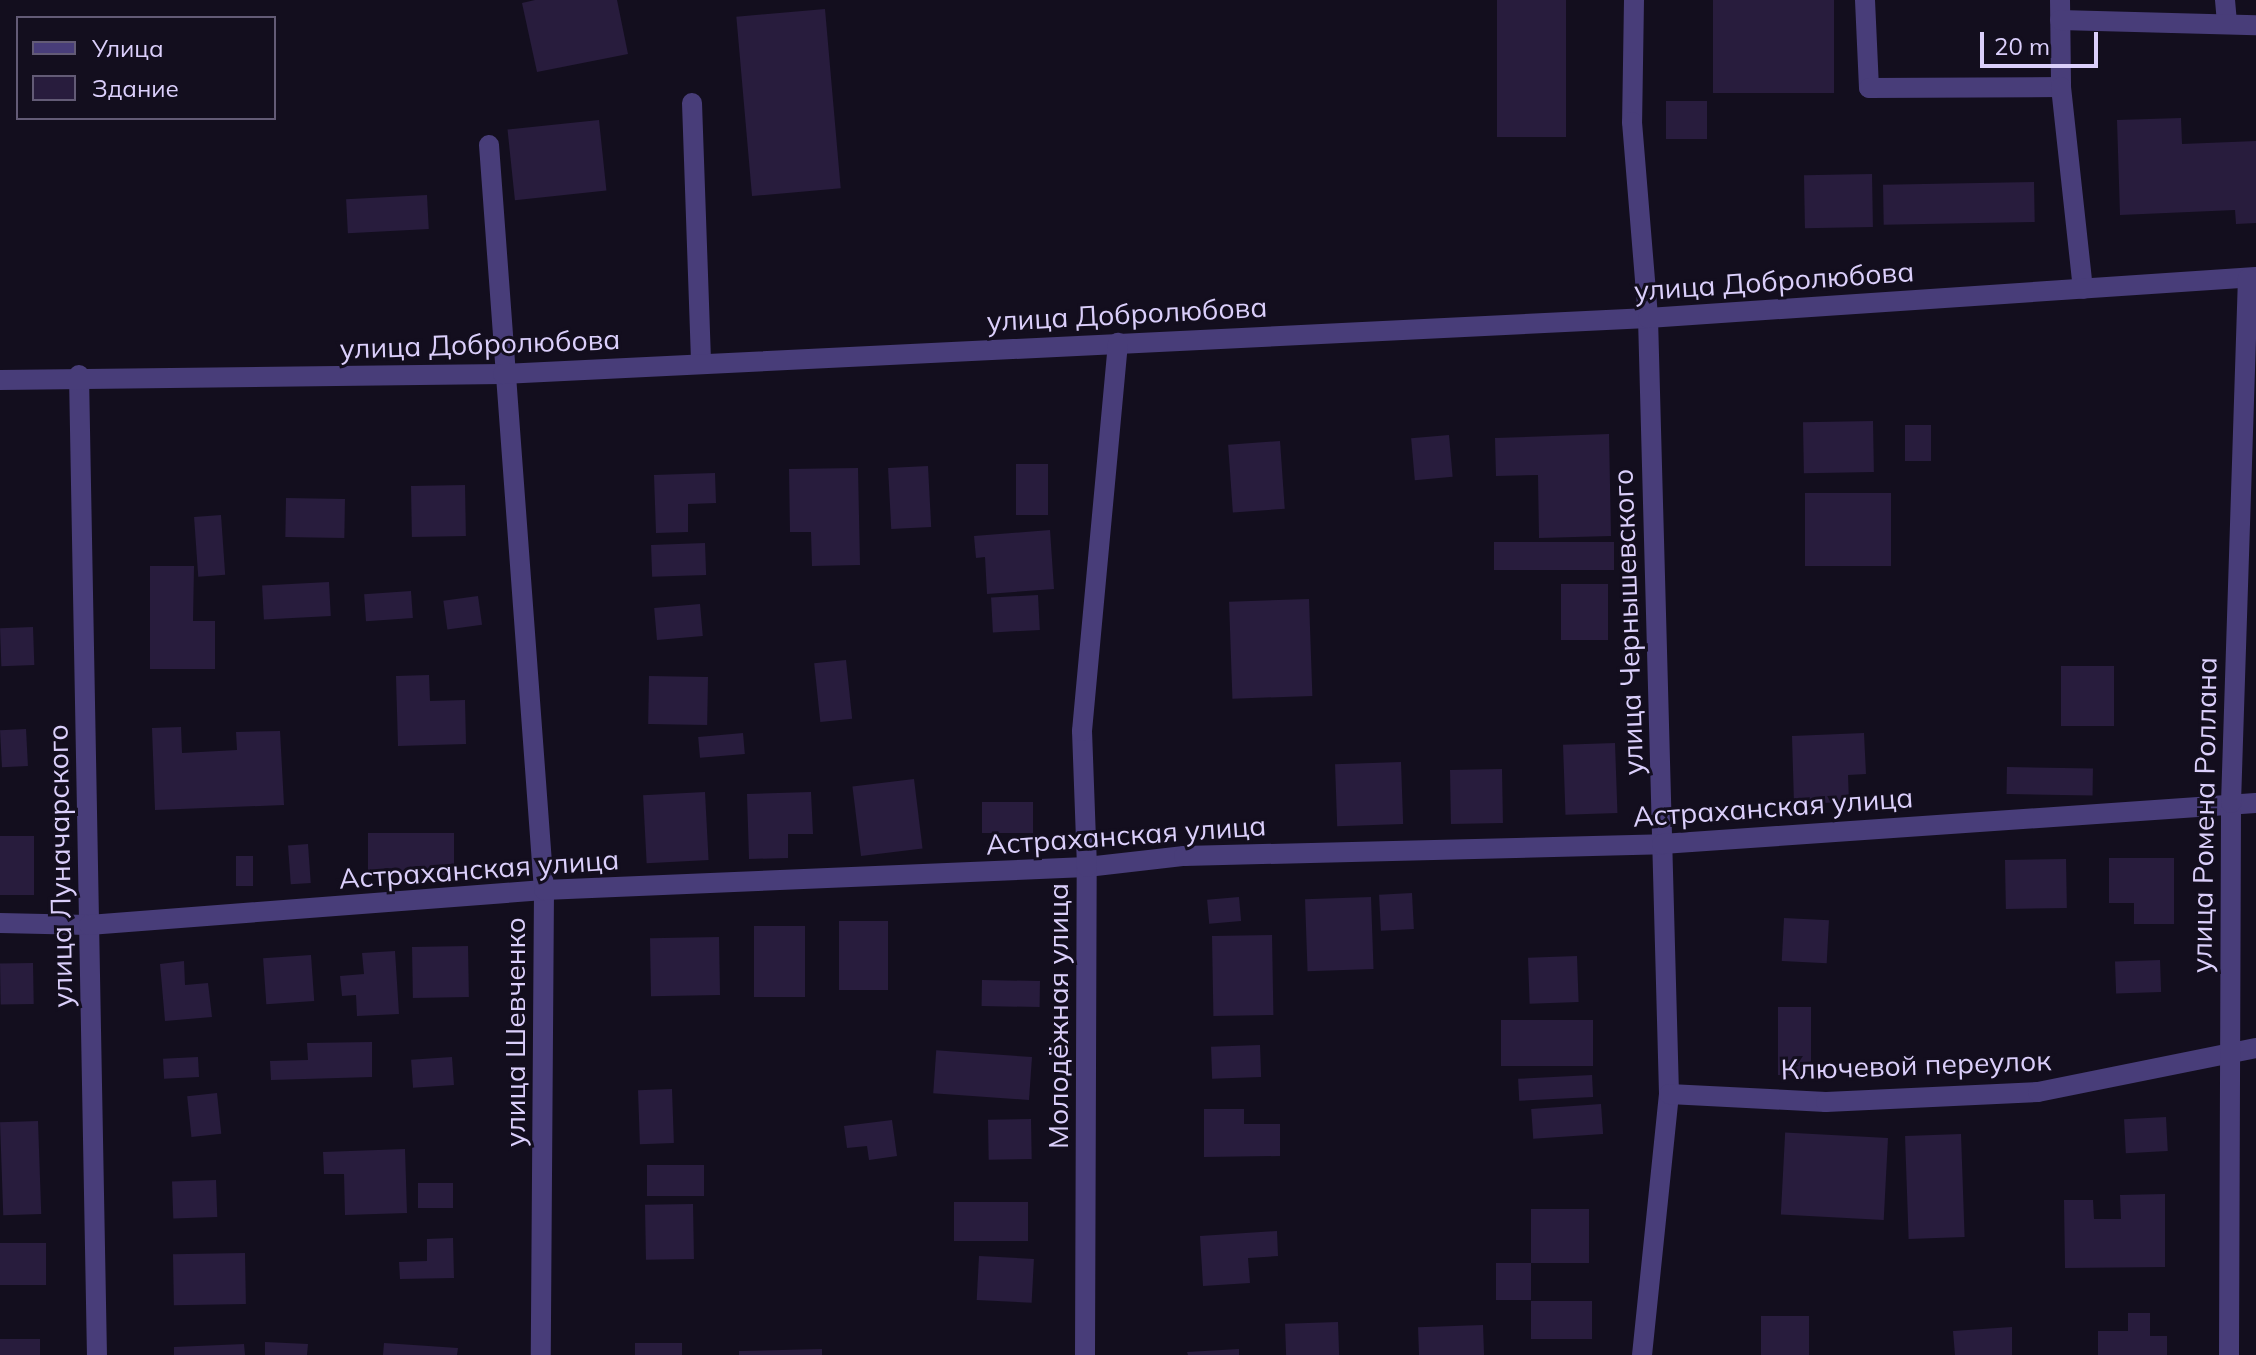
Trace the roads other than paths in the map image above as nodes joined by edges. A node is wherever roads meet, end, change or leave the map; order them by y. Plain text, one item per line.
1 (1634, 0) edge
2 (1865, 0) edge
3 (2225, 0) edge
4 (2060, 10) edge
5 (2227, 24) junction
6 (2256, 25) edge
7 (2061, 87) junction
8 (692, 103) dead end
9 (489, 145) dead end
10 (2252, 278) edge
11 (2083, 289) junction
12 (1648, 318) junction
13 (1118, 343) junction
14 (701, 363) junction
15 (503, 374) junction
16 (79, 375) junction
17 (0, 380) edge
18 (2231, 803) junction
19 (2256, 803) edge
20 (1662, 844) junction
21 (1087, 867) junction
22 (544, 890) junction
23 (0, 923) edge
24 (89, 925) junction
25 (2256, 1048) edge
26 (2227, 1050) junction
27 (1669, 1094) junction
28 (97, 1355) edge
29 (541, 1355) edge
30 (1085, 1355) edge
31 (1642, 1355) edge
32 (2229, 1355) edge

1 - 12 street, улица Чернышевского
2 - 7 street
3 - 5 street
4 - 5 street
4 - 7 street
5 - 6 street
7 - 11 street
8 - 14 street
9 - 15 street, улица Шевченко
10 - 11 street, улица Добролюбова
10 - 18 street, улица Ромена Роллана
11 - 12 street, улица Добролюбова
12 - 13 street, улица Добролюбова
12 - 20 street, улица Чернышевского
13 - 14 street, улица Добролюбова
13 - 21 street, Молодёжная улица
14 - 15 street, улица Добролюбова
15 - 16 street, улица Добролюбова
15 - 22 street, улица Шевченко
16 - 17 street, улица Добролюбова
16 - 24 street, улица Луначарского
18 - 19 street, Астраханская улица
18 - 20 street, Астраханская улица
18 - 26 street, улица Ромена Роллана
20 - 21 street, Астраханская улица
20 - 27 street, улица Чернышевского
21 - 22 street, Астраханская улица
21 - 30 street, Молодёжная улица
22 - 24 street, Астраханская улица
22 - 29 street, улица Шевченко
23 - 24 street, Астраханская улица
24 - 28 street, улица Луначарского
25 - 26 street, Ключевой переулок
26 - 27 street, Ключевой переулок
26 - 32 street, улица Ромена Роллана
27 - 31 street, улица Чернышевского

